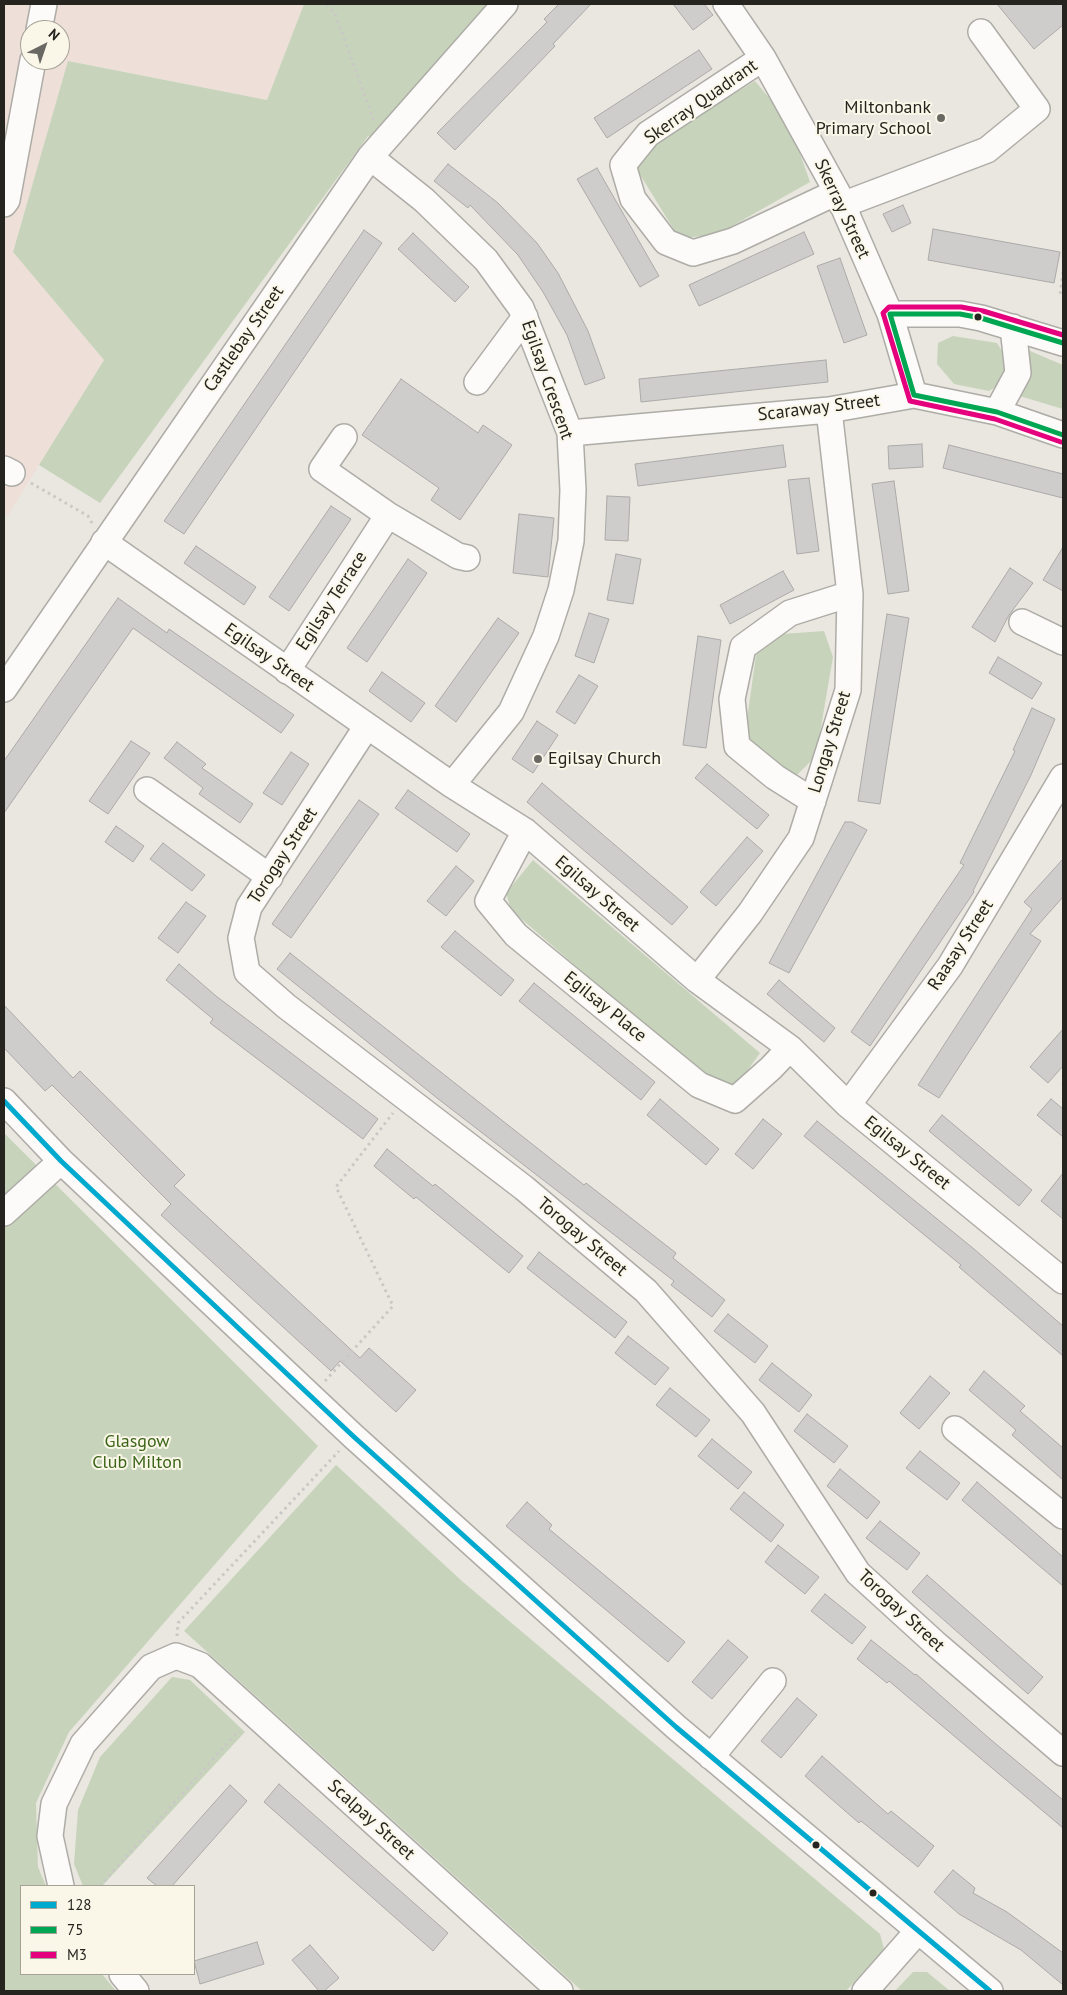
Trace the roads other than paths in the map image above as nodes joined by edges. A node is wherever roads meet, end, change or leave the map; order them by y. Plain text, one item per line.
1 (44, 4) edge
2 (505, 4) edge
3 (726, 4) edge
4 (41, 20) edge
5 (981, 32) dead end
6 (763, 58) junction
7 (31, 70) edge
8 (376, 150) junction
9 (839, 199) junction
10 (4, 204) edge
11 (890, 314) junction
12 (525, 317) junction
13 (1013, 327) junction
14 (1063, 343) edge
15 (477, 382) dead end
16 (914, 395) junction
17 (829, 410) junction
18 (997, 412) junction
19 (570, 433) junction
20 (1063, 435) edge
21 (344, 437) dead end
22 (383, 523) junction
23 (104, 542) junction
24 (467, 558) dead end
25 (850, 594) junction
26 (1022, 622) dead end
27 (1063, 642) edge
28 (287, 671) junction
29 (4, 689) edge
30 (367, 726) junction
31 (1063, 777) edge
32 (452, 785) junction
33 (147, 790) dead end
34 (812, 800) junction
35 (525, 831) junction
36 (270, 877) junction
37 (697, 980) junction
38 (790, 1048) junction
39 (4, 1101) edge
40 (848, 1104) junction
41 (62, 1161) junction
42 (4, 1213) edge
43 (1059, 1268) edge
44 (956, 1429) dead end
45 (1063, 1516) edge
46 (773, 1681) dead end
47 (1063, 1753) edge
48 (711, 1757) junction
49 (60, 1885) edge
50 (917, 1932) junction
51 (123, 1975) edge
52 (136, 1991) edge
53 (560, 1991) edge
54 (865, 1991) edge
55 (990, 1991) edge

1 - 4 street
2 - 8 street, Castlebay Street
3 - 6 street, Skerray Street
5 - 9 street
6 - 9 street, Skerray Street
6 - 9 street, Skerray Quadrant
7 - 10 street
8 - 12 street, Egilsay Crescent
8 - 23 street, Castlebay Street
9 - 11 street, Skerray Street
11 - 13 street
11 - 16 street, Skerray Street
12 - 15 street
12 - 19 street, Egilsay Crescent
13 - 14 street
13 - 18 street
16 - 17 street, Scaraway Street
16 - 18 street, Scaraway Street
17 - 19 street, Scaraway Street
17 - 25 street, Longay Street
18 - 20 street, Scaraway Street
19 - 32 street, Egilsay Crescent
21 - 22 street
22 - 24 street
22 - 28 street, Egilsay Terrace
23 - 28 street, Egilsay Street
23 - 29 street, Castlebay Street
25 - 34 street, Longay Street
25 - 34 street
26 - 27 street
28 - 30 street, Egilsay Street
30 - 32 street, Egilsay Street
30 - 36 street, Torogay Street
31 - 40 street, Raasay Street
32 - 35 street, Egilsay Street
33 - 36 street
34 - 37 street, Longay Street
35 - 37 street, Egilsay Street
35 - 38 street, Egilsay Place
36 - 47 street, Torogay Street
37 - 38 street, Egilsay Street
38 - 40 street, Egilsay Street
39 - 41 street
40 - 43 street, Egilsay Street
41 - 42 street
41 - 48 street
44 - 45 street
46 - 48 street
48 - 50 street
49 - 53 street, Scalpay Street
50 - 54 street
50 - 55 street
51 - 52 street

